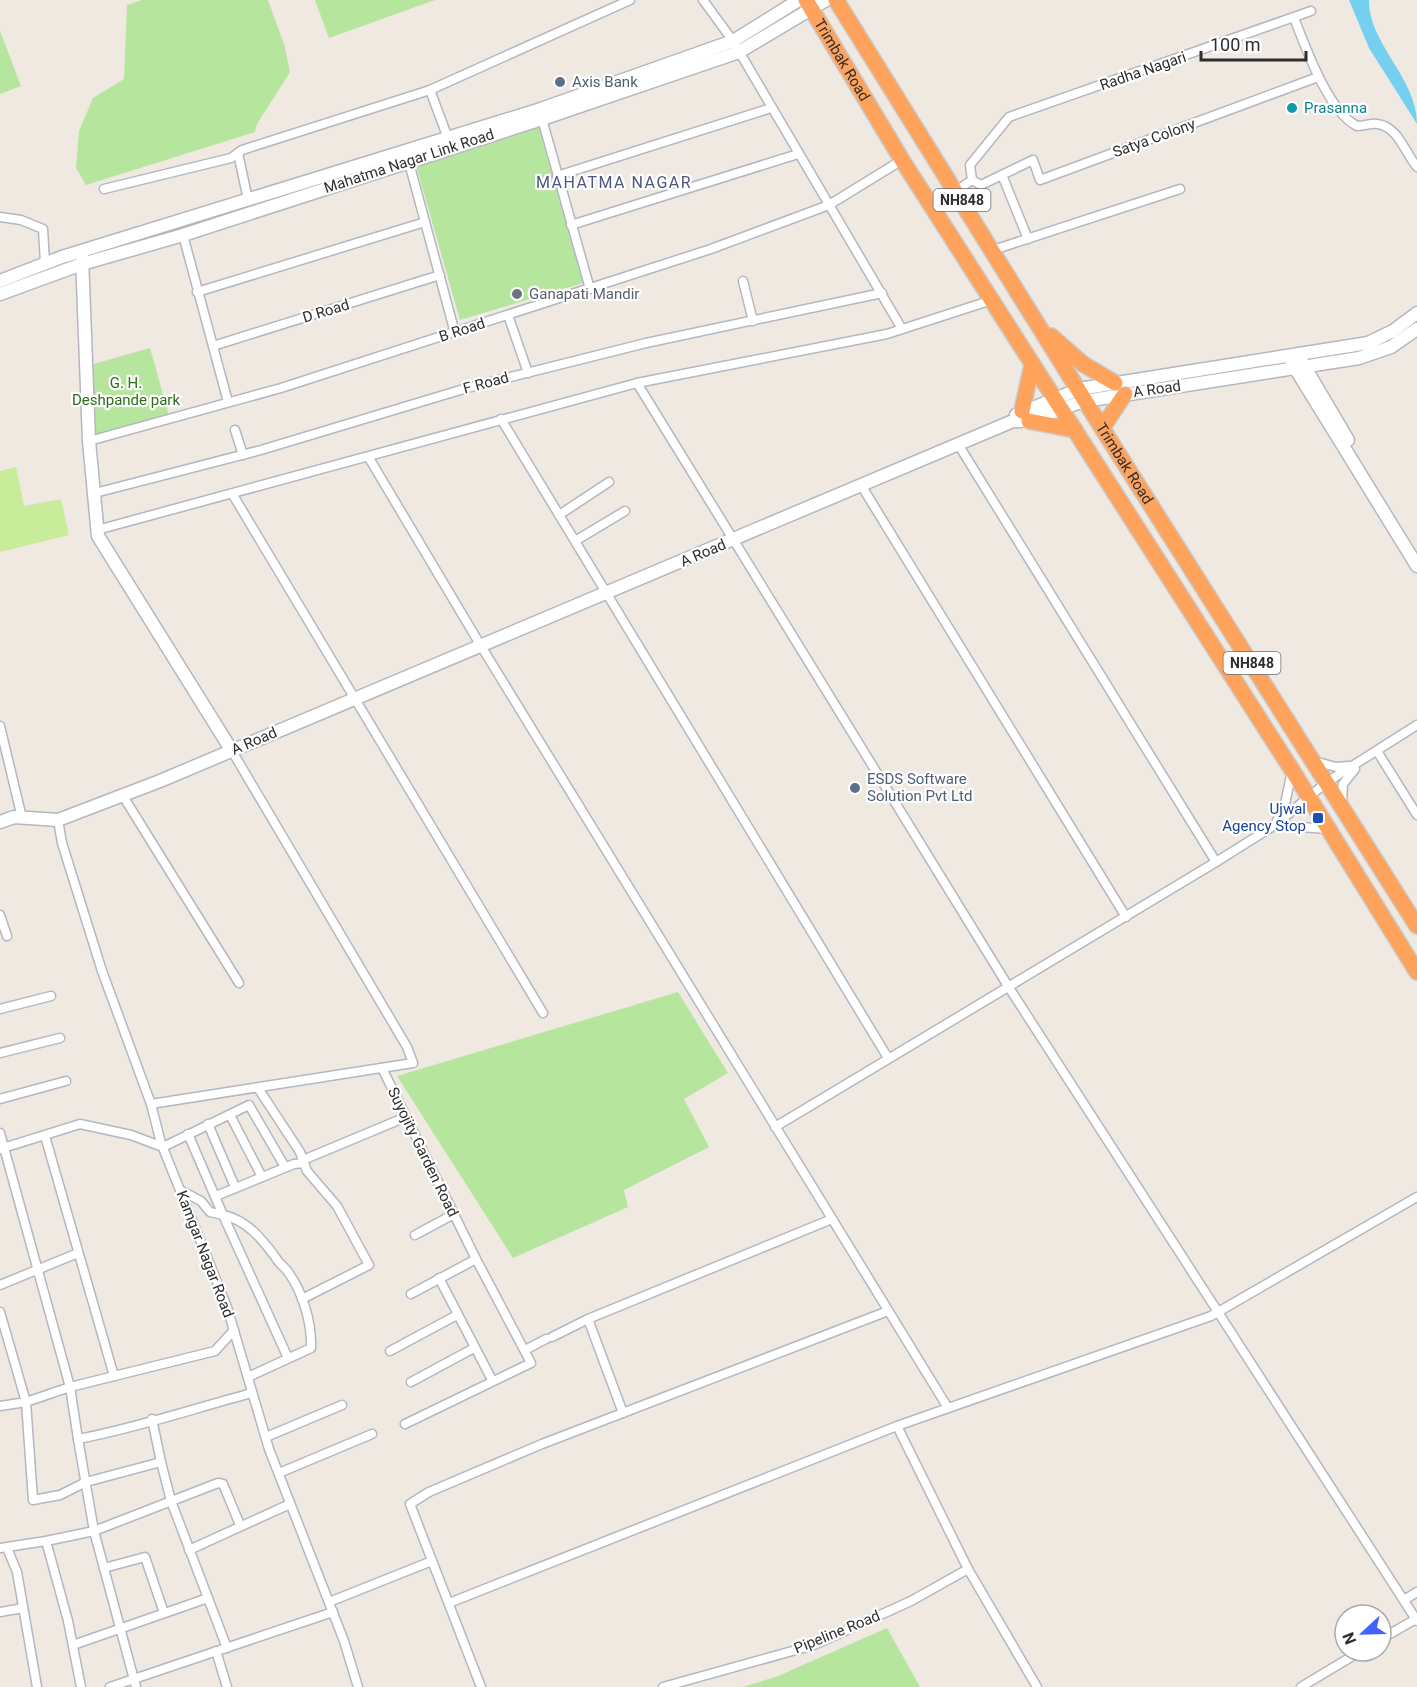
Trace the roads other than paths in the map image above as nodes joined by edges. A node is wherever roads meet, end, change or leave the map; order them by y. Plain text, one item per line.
1 (630, 0) edge
2 (703, 0) edge
3 (826, 0) edge
4 (805, 3) edge
5 (842, 4) edge
6 (785, 5) edge
7 (1311, 11) dead end
8 (1294, 18) junction
9 (786, 23) junction
10 (820, 24) junction
11 (736, 47) junction
12 (1318, 77) junction
13 (430, 90) junction
14 (771, 108) junction
15 (542, 119) junction
16 (449, 142) junction
17 (238, 153) junction
18 (798, 154) junction
19 (407, 155) junction
20 (902, 160) junction
21 (1417, 166) edge
22 (1002, 175) junction
23 (557, 176) junction
24 (972, 180) junction
25 (104, 189) dead end
26 (1180, 189) dead end
27 (956, 191) junction
28 (248, 200) junction
29 (829, 205) junction
30 (0, 217) edge
31 (425, 222) junction
32 (571, 225) junction
33 (183, 235) junction
34 (1028, 239) junction
35 (993, 250) junction
36 (82, 251) junction
37 (45, 263) junction
38 (82, 264) junction
39 (440, 275) junction
40 (0, 280) edge
41 (742, 280) dead end
42 (590, 289) junction
43 (197, 292) junction
44 (882, 293) junction
45 (0, 294) edge
46 (992, 300) junction
47 (1417, 313) edge
48 (508, 315) junction
49 (753, 321) junction
50 (1037, 324) junction
51 (902, 329) junction
52 (1417, 329) edge
53 (455, 333) junction
54 (213, 346) junction
55 (1297, 362) junction
56 (1032, 365) junction
57 (528, 373) junction
58 (638, 383) junction
59 (1120, 389) junction
60 (1082, 395) junction
61 (228, 402) junction
62 (1057, 402) junction
63 (501, 418) junction
64 (1021, 418) junction
65 (1102, 428) junction
66 (235, 430) dead end
67 (1075, 430) junction
68 (90, 441) junction
69 (958, 444) junction
70 (243, 455) junction
71 (369, 458) junction
72 (609, 482) dead end
73 (861, 485) junction
74 (95, 493) junction
75 (233, 495) junction
76 (625, 511) dead end
77 (559, 515) junction
78 (97, 530) junction
79 (736, 539) junction
80 (574, 541) junction
81 (1417, 550) edge
82 (1417, 566) edge
83 (606, 594) junction
84 (481, 646) junction
85 (354, 700) junction
86 (1417, 725) edge
87 (0, 726) edge
88 (232, 751) junction
89 (1377, 751) junction
90 (1364, 760) junction
91 (1314, 761) junction
92 (1292, 770) junction
93 (1327, 782) junction
94 (123, 796) junction
95 (1308, 799) junction
96 (1343, 806) junction
97 (1417, 815) edge
98 (22, 818) junction
99 (58, 820) junction
100 (0, 822) edge
101 (1275, 825) junction
102 (1327, 829) junction
103 (1216, 862) junction
104 (0, 915) edge
105 (1126, 917) junction
106 (1415, 917) edge
107 (7, 936) dead end
108 (1417, 972) edge
109 (239, 983) dead end
110 (1008, 986) junction
111 (51, 996) dead end
112 (0, 1009) edge
113 (543, 1013) dead end
114 (60, 1038) dead end
115 (0, 1053) edge
116 (888, 1058) junction
117 (382, 1068) junction
118 (66, 1081) dead end
119 (258, 1088) junction
120 (0, 1099) edge
121 (151, 1104) junction
122 (230, 1115) junction
123 (406, 1117) junction
124 (208, 1125) junction
125 (775, 1126) junction
126 (0, 1133) edge
127 (188, 1134) junction
128 (45, 1136) junction
129 (163, 1147) junction
130 (2, 1148) edge
131 (303, 1160) junction
132 (285, 1167) junction
133 (262, 1177) junction
134 (235, 1187) junction
135 (180, 1190) junction
136 (216, 1196) junction
137 (1417, 1197) edge
138 (454, 1214) junction
139 (223, 1215) junction
140 (832, 1219) junction
141 (415, 1235) dead end
142 (78, 1253) junction
143 (476, 1258) junction
144 (38, 1270) junction
145 (439, 1278) junction
146 (0, 1285) edge
147 (411, 1294) dead end
148 (302, 1299) junction
149 (888, 1311) junction
150 (0, 1312) edge
151 (1218, 1312) junction
152 (457, 1315) junction
153 (588, 1318) junction
154 (234, 1330) junction
155 (474, 1348) junction
156 (390, 1350) dead end
157 (525, 1350) junction
158 (288, 1358) junction
159 (114, 1376) junction
160 (248, 1377) junction
161 (492, 1380) junction
162 (411, 1382) dead end
163 (70, 1387) junction
164 (252, 1393) junction
165 (26, 1402) junction
166 (342, 1405) dead end
167 (0, 1406) edge
168 (948, 1408) junction
169 (623, 1413) junction
170 (152, 1419) junction
171 (405, 1424) dead end
172 (897, 1426) junction
173 (372, 1434) dead end
174 (266, 1437) junction
175 (78, 1438) junction
176 (161, 1462) junction
177 (279, 1473) junction
178 (86, 1482) junction
179 (171, 1501) junction
180 (290, 1504) junction
181 (240, 1525) junction
182 (94, 1531) junction
183 (46, 1541) junction
184 (3, 1548) edge
185 (189, 1550) junction
186 (432, 1561) junction
187 (104, 1568) junction
188 (968, 1569) junction
189 (1417, 1592) edge
190 (208, 1598) junction
191 (1404, 1600) junction
192 (329, 1602) junction
193 (449, 1603) junction
194 (23, 1608) junction
195 (0, 1612) edge
196 (333, 1612) junction
197 (164, 1613) junction
198 (1416, 1620) edge
199 (119, 1628) junction
200 (1393, 1632) edge
201 (73, 1645) junction
202 (227, 1648) junction
203 (216, 1651) junction
204 (1341, 1663) edge
205 (135, 1683) edge
206 (37, 1687) edge
207 (80, 1687) edge
208 (110, 1687) edge
209 (227, 1687) edge
210 (358, 1687) edge
211 (481, 1687) edge
212 (663, 1687) edge
213 (1037, 1687) edge
214 (1300, 1687) edge

1 - 13 street
2 - 11 street
3 - 4 street
4 - 6 street, Mahatma Nagar Link Road
4 - 9 street, Mahatma Nagar Link Road
4 - 10 highway, Trimbak Road
5 - 27 highway, Trimbak Road / NH848
6 - 11 street, Mahatma Nagar Link Road
7 - 8 street, Radha Nagari
8 - 12 street
8 - 24 street, Radha Nagari
9 - 10 street
9 - 11 street, Mahatma Nagar Link Road
10 - 20 highway, Trimbak Road / NH848
11 - 14 street
11 - 15 street, Mahatma Nagar Link Road
11 - 16 street, Mahatma Nagar Link Road
12 - 21 street
12 - 22 street, Satya Colony
13 - 16 street
13 - 17 street
14 - 18 street
14 - 23 street
15 - 16 street, Mahatma Nagar Link Road
15 - 23 street
16 - 19 street, Mahatma Nagar Link Road
17 - 25 street
17 - 28 street
18 - 29 street
18 - 32 street
19 - 28 street, Mahatma Nagar Link Road
19 - 31 street
19 - 33 street, Mahatma Nagar Link Road
20 - 29 street, B Road
20 - 46 highway, Trimbak Road / NH848
22 - 24 street
22 - 34 street
23 - 32 street
24 - 27 street
26 - 34 street
27 - 35 highway, Trimbak Road / NH848
28 - 36 street, Mahatma Nagar Link Road
29 - 42 street, B Road
29 - 44 street
30 - 37 street
31 - 39 street
31 - 43 street
32 - 42 street
33 - 38 street, Mahatma Nagar Link Road
33 - 43 street
34 - 35 street
35 - 50 highway, Trimbak Road / NH848
36 - 37 street, Mahatma Nagar Link Road
36 - 38 street
37 - 40 street, Mahatma Nagar Link Road
38 - 45 street, Mahatma Nagar Link Road
38 - 68 street
39 - 53 street
39 - 54 street, D Road
41 - 49 street
42 - 48 street, B Road
43 - 54 street
44 - 49 street, F Road
44 - 51 street
46 - 51 street
46 - 56 highway, Trimbak Road
47 - 55 street
48 - 53 street, B Road
48 - 57 street
49 - 57 street, F Road
50 - 59 highway
50 - 60 highway, Trimbak Road / NH848
51 - 58 street
52 - 55 street, A Road
53 - 61 street, B Road
54 - 61 street
55 - 59 street, A Road
55 - 81 street
55 - 82 street
56 - 62 highway, NH848
56 - 64 highway
57 - 70 street, F Road
58 - 63 street
58 - 79 street
59 - 60 street, A Road
59 - 65 highway
60 - 62 street, A Road
60 - 65 highway, Trimbak Road / NH848
61 - 68 street, B Road
62 - 64 street, A Road
62 - 67 highway, NH848
63 - 71 street
63 - 77 street
64 - 67 highway
64 - 69 street, A Road
65 - 91 highway, Trimbak Road / NH848
66 - 70 street
67 - 92 highway, NH848
68 - 74 street
69 - 73 street, A Road
69 - 103 street
70 - 74 street, F Road
71 - 75 street
71 - 84 street
72 - 77 street
73 - 79 street, A Road
73 - 105 street
74 - 78 street
75 - 78 street
75 - 85 street
76 - 80 street
77 - 80 street
78 - 88 street
79 - 83 street, A Road
79 - 110 street
80 - 83 street
83 - 84 street, A Road
83 - 116 street
84 - 85 street, A Road
84 - 125 street
85 - 88 street, A Road
85 - 113 street
86 - 89 street
87 - 98 street
88 - 94 street, A Road
88 - 117 street, Suyojity Garden Road
89 - 90 street
89 - 97 street
90 - 91 street
90 - 93 street
90 - 96 street
91 - 93 highway, Trimbak Road / NH848
92 - 95 highway
92 - 101 street
93 - 95 street
93 - 96 highway, Trimbak Road / NH848
94 - 99 street, A Road
94 - 109 street
95 - 101 street
95 - 102 highway
96 - 106 highway, Trimbak Road / NH848
98 - 99 street, A Road
98 - 100 street, A Road
99 - 121 street, Kamgar Nagar Road
101 - 102 street
101 - 103 street
102 - 108 highway
103 - 105 street
104 - 107 street
105 - 110 street
110 - 116 street
110 - 151 street
111 - 112 street
114 - 115 street
116 - 125 street
117 - 119 street
117 - 123 street, Suyojity Garden Road
118 - 120 street
119 - 121 street
119 - 131 street
121 - 129 street, Kamgar Nagar Road
122 - 124 street
122 - 132 street
122 - 133 street
123 - 131 street
123 - 138 street, Suyojity Garden Road
124 - 127 street
124 - 134 street
125 - 140 street
126 - 130 street
127 - 129 street
127 - 136 street
128 - 129 street
128 - 130 street
128 - 142 street
129 - 135 street, Kamgar Nagar Road
130 - 144 street
131 - 132 street
131 - 148 street
132 - 133 street
133 - 134 street
134 - 136 street
135 - 139 street
135 - 154 street, Kamgar Nagar Road
136 - 139 street
137 - 151 street
138 - 141 street
138 - 143 street, Suyojity Garden Road
139 - 148 street
139 - 158 street
140 - 149 street
140 - 153 street
142 - 144 street
142 - 159 street
143 - 145 street
143 - 157 street, Suyojity Garden Road
144 - 146 street
144 - 163 street
145 - 147 street
145 - 152 street
148 - 158 street
149 - 168 street
149 - 169 street
150 - 165 street
151 - 168 street
151 - 191 street
152 - 155 street
152 - 156 street
153 - 157 street
153 - 169 street
154 - 159 street
154 - 160 street, Kamgar Nagar Road
155 - 161 street
155 - 162 street
157 - 161 street
158 - 160 street
159 - 163 street
160 - 164 street, Kamgar Nagar Road
161 - 171 street
163 - 165 street
163 - 175 street
164 - 170 street
164 - 174 street, Kamgar Nagar Road
165 - 167 street
165 - 178 street
166 - 174 street
168 - 172 street
169 - 186 street
170 - 175 street
170 - 176 street
172 - 188 street
172 - 193 street
173 - 177 street
174 - 177 street, Kamgar Nagar Road
175 - 178 street
176 - 178 street
176 - 179 street
177 - 180 street, Kamgar Nagar Road
178 - 182 street
179 - 181 street
179 - 182 street
179 - 185 street
180 - 181 street
180 - 192 street, Kamgar Nagar Road
181 - 185 street
182 - 183 street
182 - 187 street
183 - 184 street
183 - 201 street
184 - 194 street
185 - 190 street
186 - 192 street
186 - 193 street
187 - 197 street
187 - 199 street
188 - 212 street, Pipeline Road
188 - 213 street
189 - 191 street
190 - 197 street
190 - 202 street
191 - 198 street
192 - 196 street, Kamgar Nagar Road
193 - 211 street
194 - 195 street
194 - 206 street
196 - 202 street
196 - 210 street, Kamgar Nagar Road
197 - 199 street
198 - 200 street
199 - 201 street
199 - 205 street
201 - 207 street
202 - 203 street
203 - 205 street
203 - 209 street
204 - 214 street
205 - 208 street

